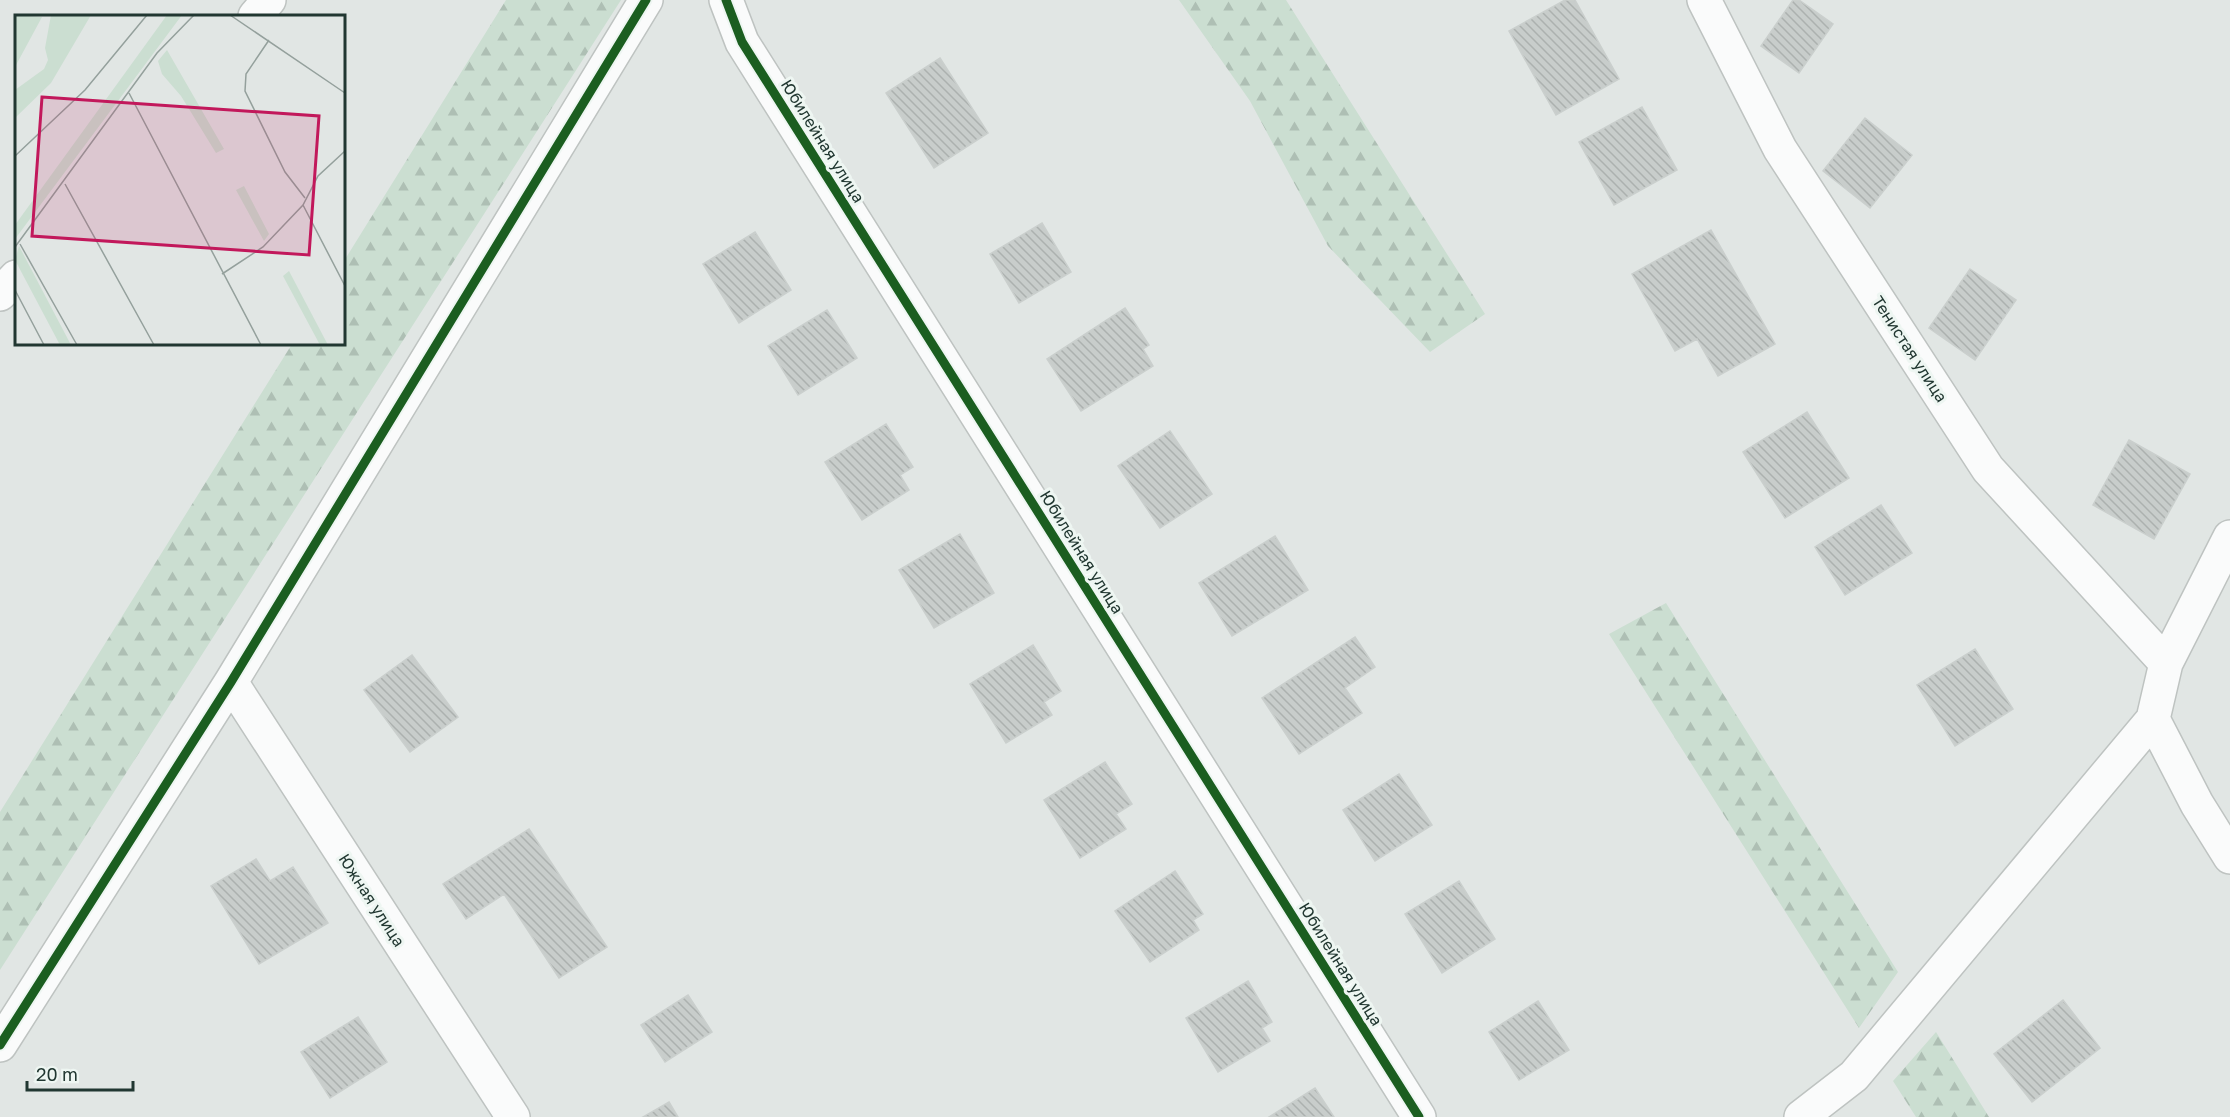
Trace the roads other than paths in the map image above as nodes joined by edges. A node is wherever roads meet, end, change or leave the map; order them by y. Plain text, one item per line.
1 (269, 0) edge
2 (646, 0) edge
3 (726, 0) edge
4 (1704, 0) edge
5 (256, 15) edge
6 (15, 278) edge
7 (0, 294) edge
8 (2230, 537) edge
9 (2166, 663) junction
10 (231, 682) junction
11 (2153, 719) junction
12 (2230, 857) edge
13 (0, 1045) edge
14 (513, 1117) edge
15 (1419, 1117) edge
16 (1801, 1117) edge

1 - 5 street
2 - 10 street
3 - 15 street, Юбилейная улица
4 - 9 street, Тенистая улица
6 - 7 street
8 - 9 street
9 - 11 street
10 - 13 street
10 - 14 street, Южная улица
11 - 12 street
11 - 16 street

